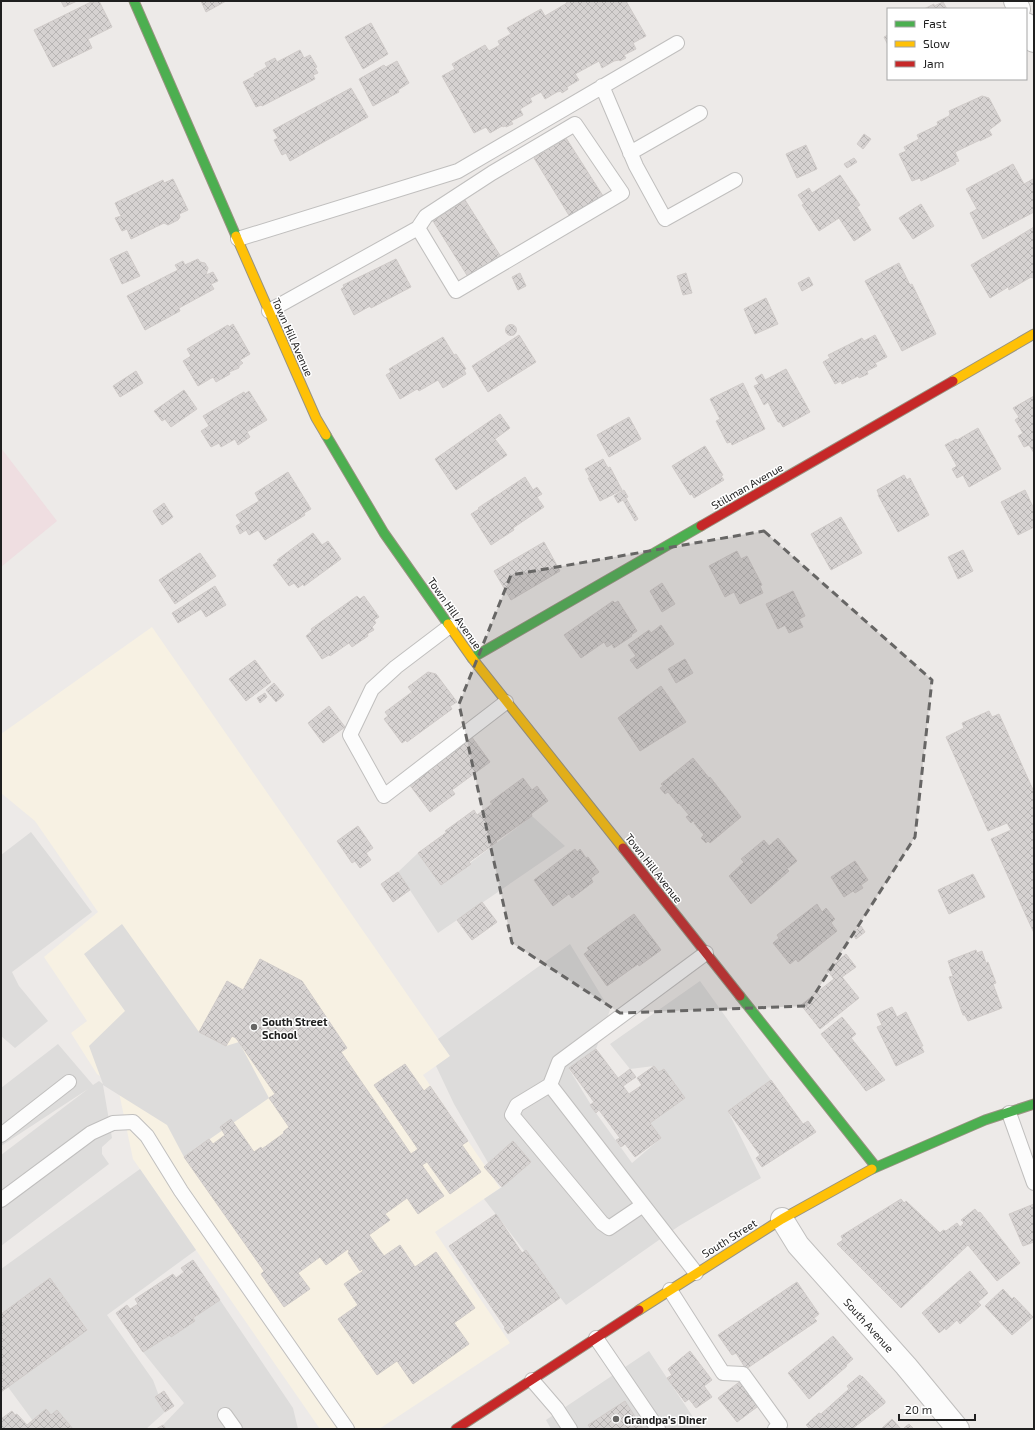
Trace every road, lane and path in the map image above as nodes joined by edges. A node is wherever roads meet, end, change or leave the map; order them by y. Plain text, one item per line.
1 (134, 1) edge
2 (1027, 26) edge
3 (1034, 41) edge
4 (677, 42) dead end
5 (602, 86) junction
6 (700, 113) dead end
7 (630, 153) junction
8 (735, 180) dead end
9 (418, 228) junction
10 (238, 239) junction
11 (269, 311) junction
12 (1034, 334) edge
13 (450, 626) junction
14 (472, 658) junction
15 (506, 702) junction
16 (706, 953) junction
17 (69, 1082) dead end
18 (550, 1085) junction
19 (1034, 1104) edge
20 (1009, 1113) junction
21 (1, 1136) edge
22 (876, 1167) junction
23 (1034, 1183) edge
24 (1, 1200) edge
25 (643, 1205) junction
26 (782, 1219) junction
27 (696, 1273) junction
28 (670, 1290) junction
29 (596, 1338) junction
30 (532, 1380) junction
31 (225, 1415) dead end
32 (235, 1429) edge
33 (347, 1429) edge
34 (456, 1429) edge
35 (570, 1429) edge
36 (658, 1429) edge
37 (775, 1429) edge
38 (958, 1429) edge

1 - 10 street, Town Hill Avenue
2 - 3 street
4 - 5 lane
5 - 7 lane
5 - 10 lane
6 - 7 lane
7 - 8 lane
9 - 9 lane
9 - 11 lane
10 - 11 street, Town Hill Avenue
11 - 13 street, Town Hill Avenue
12 - 14 street, Stillman Avenue
13 - 14 street, Town Hill Avenue
13 - 15 lane
14 - 15 street, Town Hill Avenue
15 - 16 street, Town Hill Avenue
16 - 18 lane
16 - 22 street, Town Hill Avenue
17 - 21 lane
18 - 25 lane
18 - 25 lane
19 - 20 street, South Street
20 - 22 street, South Street
20 - 23 lane
22 - 26 street, South Street
24 - 33 lane
25 - 27 lane
26 - 27 street, South Street
26 - 38 street, South Avenue
27 - 28 street, South Street
28 - 29 street, South Street
28 - 37 lane
29 - 30 street, South Street
29 - 36 lane
30 - 34 street, South Street
30 - 35 lane
31 - 32 lane

